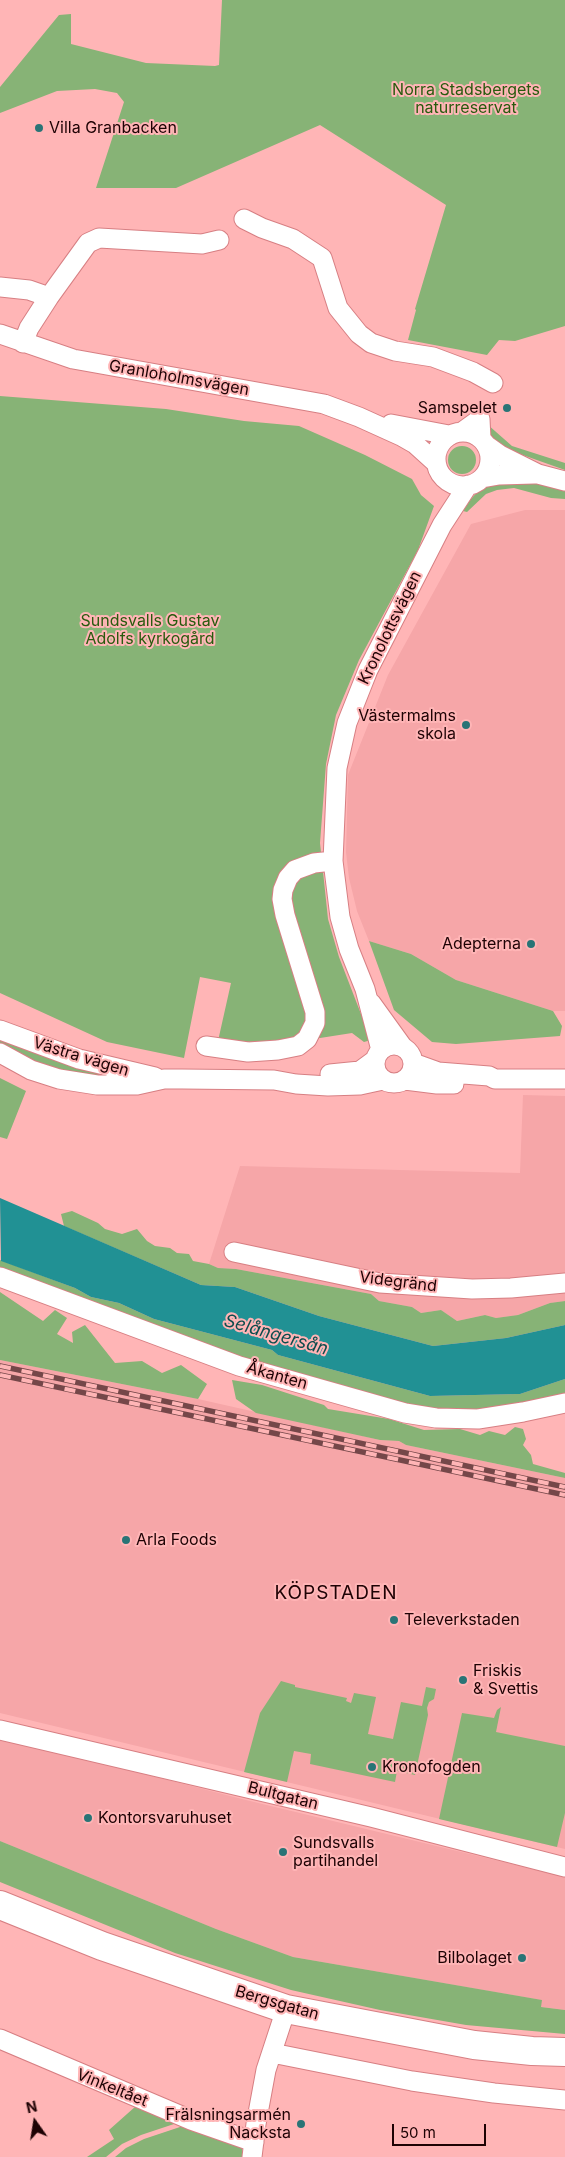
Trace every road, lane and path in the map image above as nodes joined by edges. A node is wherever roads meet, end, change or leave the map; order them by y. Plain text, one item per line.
1 (244, 219) dead end
2 (219, 240) dead end
3 (0, 287) edge
4 (49, 297) junction
5 (0, 334) edge
6 (23, 343) junction
7 (493, 383) dead end
8 (359, 417) junction
9 (456, 434) junction
10 (483, 442) junction
11 (436, 463) junction
12 (538, 474) junction
13 (447, 481) junction
14 (475, 482) junction
15 (565, 482) edge
16 (442, 524) junction
17 (333, 861) junction
18 (368, 998) junction
19 (0, 1030) edge
20 (206, 1046) dead end
21 (402, 1046) junction
22 (0, 1053) edge
23 (378, 1055) junction
24 (413, 1063) junction
25 (164, 1079) junction
26 (495, 1079) junction
27 (565, 1079) edge
28 (274, 1080) junction
29 (383, 1080) junction
30 (405, 1080) junction
31 (234, 1252) dead end
32 (0, 1277) edge
33 (565, 1282) edge
34 (565, 1403) edge
35 (0, 1730) edge
36 (565, 1867) edge
37 (0, 1905) edge
38 (286, 2009) junction
39 (0, 2039) edge
40 (565, 2052) edge
41 (272, 2053) junction
42 (565, 2100) edge
43 (253, 2149) edge

1 - 7 street
2 - 4 street
3 - 4 street
4 - 6 street
5 - 6 street, Granloholmsvägen
6 - 8 street, Granloholmsvägen
8 - 9 street, Granloholmsvägen
8 - 11 street, Granloholmsvägen
9 - 10 street
9 - 11 street
10 - 12 street
10 - 14 street, Kronolottsvägen
11 - 13 street, Granloholmsvägen
12 - 14 street
12 - 15 street
13 - 14 street
13 - 16 street, Kronolottsvägen
14 - 16 street, Kronolottsvägen
16 - 17 street, Kronolottsvägen
17 - 18 street, Kronolottsvägen
17 - 20 street
18 - 21 street, Kronolottsvägen
18 - 23 street, Kronolottsvägen
19 - 25 street, Västra vägen
21 - 23 street
21 - 24 street
22 - 25 street, Västra vägen
23 - 28 street, Västra vägen
23 - 29 street
24 - 26 street
24 - 30 street
25 - 28 street, Västra vägen
26 - 27 street
26 - 30 street
28 - 29 street, Västra vägen
29 - 30 street
31 - 33 street, Videgränd
32 - 34 street, Åkanten
35 - 36 street, Bultgatan
37 - 38 highway, Bergsgatan
38 - 40 highway, Bergsgatan
38 - 41 street
39 - 43 street, Vinkeltået
41 - 42 street
41 - 43 street

